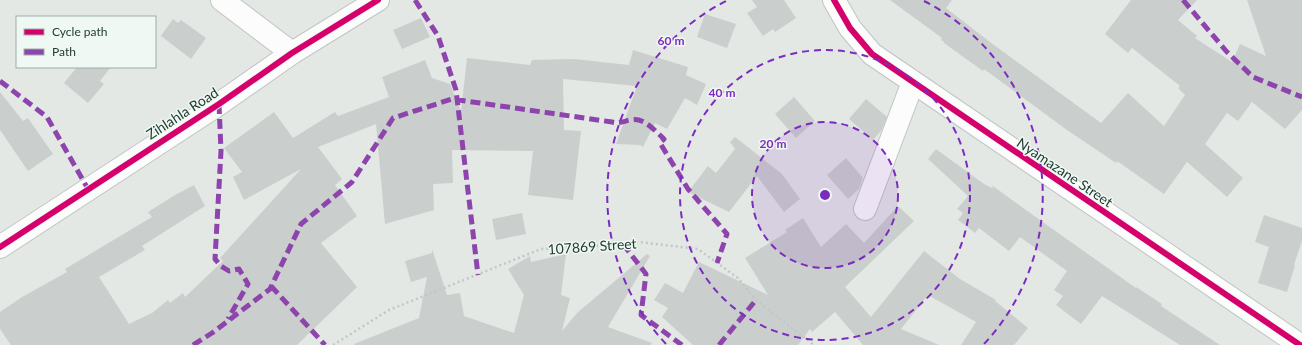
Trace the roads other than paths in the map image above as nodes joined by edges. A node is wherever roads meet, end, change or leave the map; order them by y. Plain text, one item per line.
1 (222, 0) edge
2 (378, 0) edge
3 (834, 0) edge
4 (292, 53) junction
5 (913, 82) junction
6 (865, 209) dead end
7 (0, 247) edge
8 (1300, 345) edge

1 - 4 street
2 - 4 street, Zihlahla Road
3 - 5 street, Nyamazane Street
4 - 7 street, Zihlahla Road
5 - 6 street
5 - 8 street, Nyamazane Street

